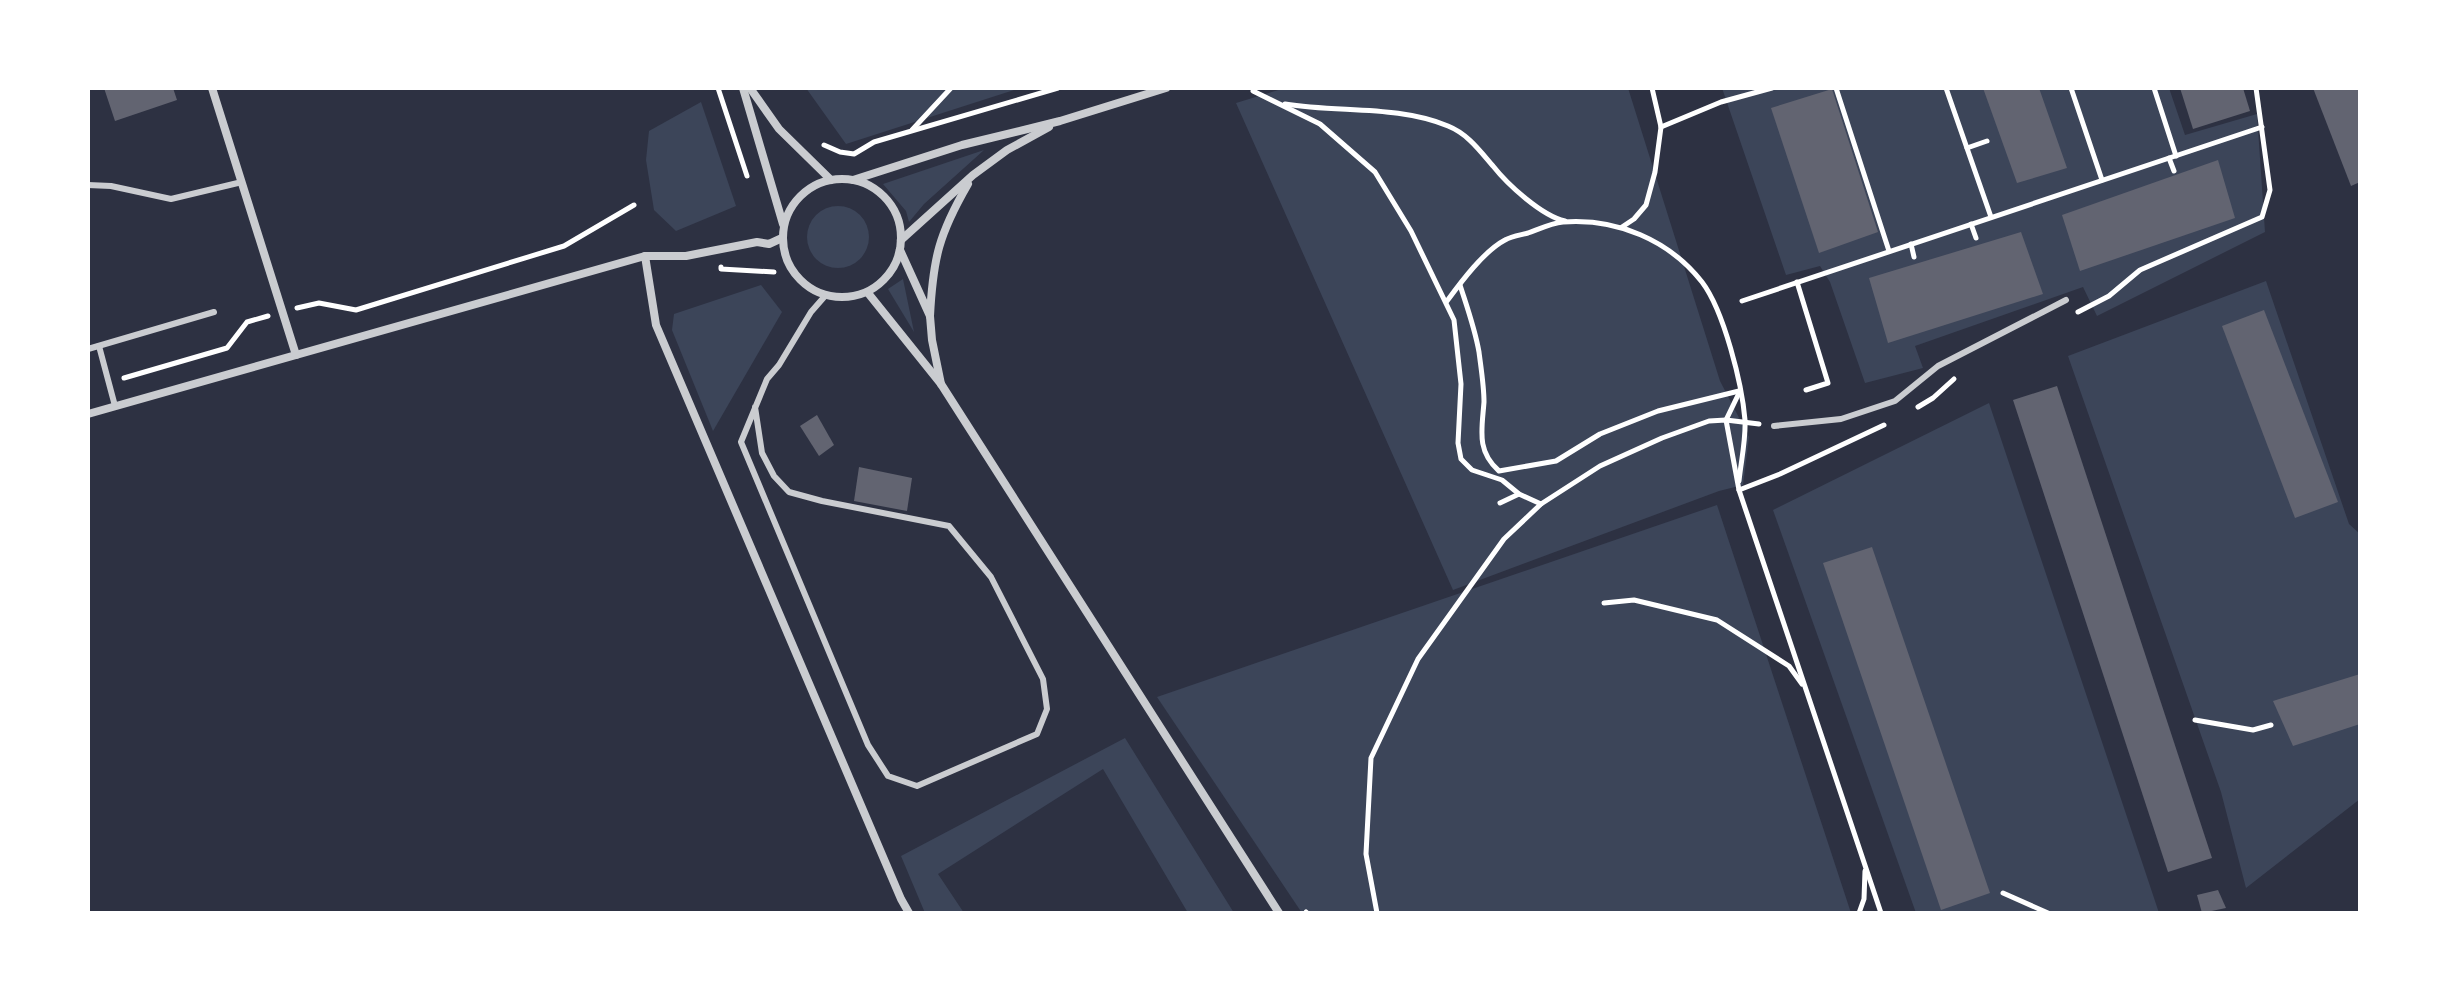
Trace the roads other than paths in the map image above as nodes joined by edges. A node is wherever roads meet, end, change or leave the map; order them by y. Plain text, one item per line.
1 (212, 88) edge
2 (743, 88) edge
3 (750, 88) edge
4 (1166, 88) edge
5 (1060, 121) junction
6 (973, 175) junction
7 (831, 180) junction
8 (853, 180) junction
9 (242, 182) junction
10 (88, 185) edge
11 (783, 225) junction
12 (782, 238) junction
13 (901, 240) junction
14 (900, 250) junction
15 (645, 256) junction
16 (868, 293) junction
17 (825, 296) junction
18 (2066, 300) dead end
19 (214, 312) dead end
20 (930, 316) junction
21 (99, 346) junction
22 (88, 349) edge
23 (296, 355) junction
24 (941, 384) junction
25 (115, 406) junction
26 (755, 407) junction
27 (88, 414) edge
28 (1774, 426) road end
29 (909, 913) edge
30 (1279, 913) edge

1 - 9 street
2 - 11 street
3 - 7 street
4 - 5 street
5 - 6 street
5 - 8 street
6 - 13 street
6 - 20 street
7 - 8 street
7 - 11 street
8 - 13 street
9 - 10 lane
9 - 23 street
11 - 12 street
12 - 15 street
12 - 17 street
13 - 14 street
14 - 16 street
14 - 20 street
15 - 23 street
15 - 29 street
16 - 17 street
16 - 24 street
17 - 26 lane
18 - 28 lane
19 - 21 lane
20 - 24 street
21 - 22 lane
21 - 25 lane
23 - 25 street
24 - 30 street
25 - 27 street
26 - 26 lane

